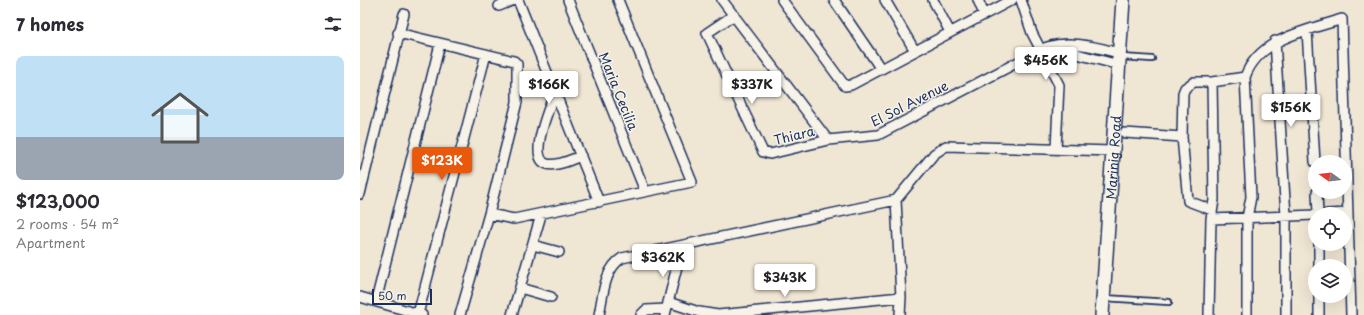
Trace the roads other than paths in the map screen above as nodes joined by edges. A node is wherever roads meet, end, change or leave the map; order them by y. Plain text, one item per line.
1 (514, 0) edge
2 (518, 0) edge
3 (568, 0) edge
4 (618, 0) edge
5 (722, 0) edge
6 (782, 0) edge
7 (834, 0) edge
8 (885, 0) edge
9 (933, 0) edge
10 (978, 0) edge
11 (1012, 0) edge
12 (1021, 0) edge
13 (1123, 0) edge
14 (499, 6) dead end
15 (404, 14) dead end
16 (984, 14) junction
17 (734, 15) junction
18 (1307, 30) junction
19 (950, 32) junction
20 (398, 33) junction
21 (1275, 41) junction
22 (440, 44) junction
23 (1069, 45) junction
24 (1094, 47) junction
25 (1040, 50) junction
26 (916, 51) junction
27 (486, 54) junction
28 (1092, 58) junction
29 (1119, 58) junction
30 (1152, 59) dead end
31 (881, 69) junction
32 (1245, 77) junction
33 (1212, 82) junction
34 (555, 92) junction
35 (1125, 133) dead end
36 (1182, 137) junction
37 (828, 140) junction
38 (1056, 149) junction
39 (1112, 151) junction
40 (1315, 155) edge
41 (581, 156) junction
42 (645, 191) junction
43 (360, 194) edge
44 (896, 200) junction
45 (599, 202) junction
46 (1348, 207) edge
47 (489, 214) junction
48 (1308, 214) edge
49 (541, 215) junction
50 (1212, 215) junction
51 (1286, 216) junction
52 (1247, 218) junction
53 (532, 245) junction
54 (682, 246) junction
55 (1349, 251) edge
56 (559, 252) dead end
57 (520, 288) junction
58 (360, 297) edge
59 (551, 297) dead end
60 (901, 297) junction
61 (1103, 298) junction
62 (376, 301) junction
63 (1169, 302) dead end
64 (1319, 303) edge
65 (666, 309) edge
66 (420, 314) edge
67 (460, 315) edge
68 (512, 315) edge
69 (599, 315) edge
70 (641, 315) edge
71 (900, 315) edge
72 (1102, 315) edge
73 (1209, 315) edge
74 (1247, 315) edge
75 (1286, 315) edge
76 (1319, 315) edge
77 (1351, 315) edge

1 - 14 street
2 - 34 street
3 - 42 street, Maria Cecilia
4 - 42 street
5 - 17 street
6 - 31 street
7 - 31 street
8 - 26 street
9 - 19 street
10 - 16 street
11 - 16 street
12 - 25 street
13 - 29 street, Marinig Road
15 - 20 street
16 - 19 street
17 - 37 street
17 - 37 street, Thiara
18 - 21 street
18 - 40 street
18 - 46 street
19 - 26 street
20 - 22 street
20 - 43 street
21 - 32 street
21 - 51 street
22 - 27 street
22 - 62 street
23 - 24 street, El Sol Avenue
23 - 25 street, El Sol Avenue
23 - 28 street
24 - 28 lane
24 - 29 street, El Sol Avenue
25 - 37 street, El Sol Avenue
25 - 38 street
26 - 31 street
27 - 47 street
27 - 66 street
28 - 29 street
29 - 30 lane
29 - 39 street, Marinig Road
32 - 33 street
32 - 52 street
33 - 36 street
33 - 50 street
34 - 41 street
34 - 41 street
35 - 36 street
36 - 50 street
38 - 39 street
38 - 44 street
39 - 61 street, Marinig Road
41 - 45 street
42 - 45 street
44 - 54 street
44 - 60 street
45 - 49 street
47 - 49 street
47 - 67 street
48 - 51 street
49 - 53 street
50 - 52 street
50 - 73 street
51 - 52 street
51 - 75 street
52 - 74 street
53 - 56 street
53 - 57 street
54 - 65 street
54 - 69 street
55 - 77 street
57 - 59 street
57 - 68 street
58 - 62 street
60 - 65 street
60 - 71 street
61 - 63 lane
61 - 72 street, Marinig Road
62 - 66 street
64 - 76 street
65 - 70 street

